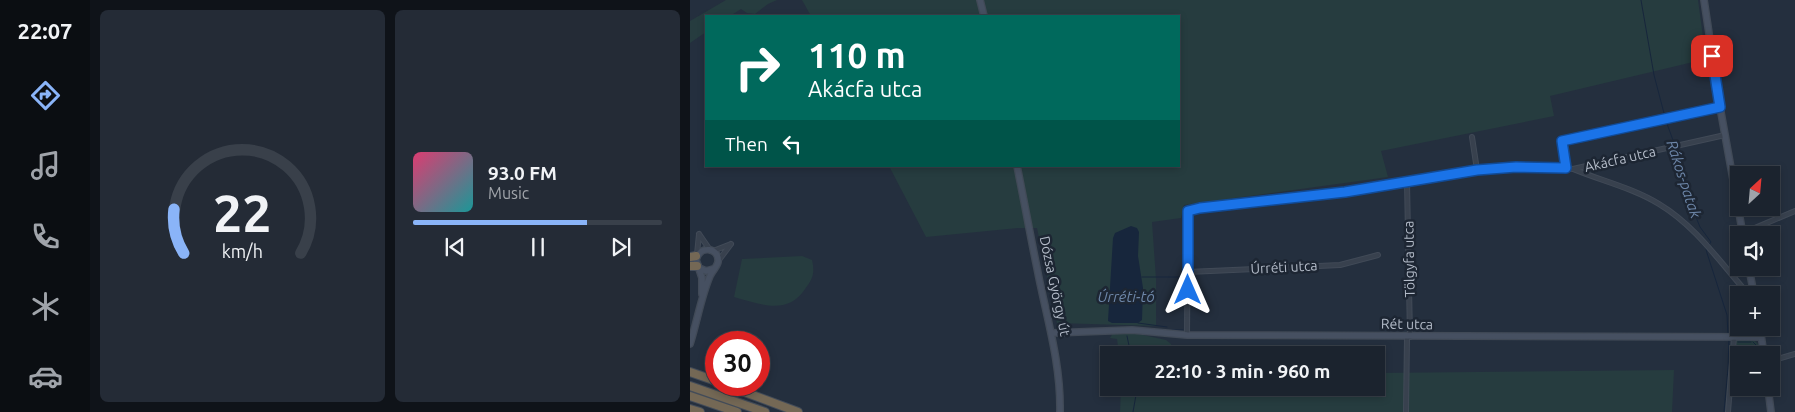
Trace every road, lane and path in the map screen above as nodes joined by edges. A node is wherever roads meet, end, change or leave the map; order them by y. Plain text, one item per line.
1 (980, 0) edge
2 (1704, 0) edge
3 (984, 15) edge
4 (1720, 107) junction
5 (1725, 135) junction
6 (1472, 137) dead end
7 (1017, 167) edge
8 (1566, 168) junction
9 (1573, 169) junction
10 (1477, 170) junction
11 (1407, 182) junction
12 (1795, 211) edge
13 (1742, 226) edge
14 (1761, 226) edge
15 (711, 250) junction
16 (1378, 255) dead end
17 (695, 256) edge
18 (718, 262) junction
19 (695, 267) edge
20 (713, 269) junction
21 (1188, 272) junction
22 (1742, 286) edge
23 (701, 306) junction
24 (1052, 333) junction
25 (1187, 335) junction
26 (1408, 337) junction
27 (1731, 337) junction
28 (1762, 337) joint
29 (690, 344) edge
30 (1763, 346) edge
31 (1795, 354) edge
32 (1780, 358) edge
33 (693, 372) edge
34 (705, 377) edge
35 (690, 386) edge
36 (690, 396) edge
37 (755, 396) edge
38 (1769, 396) edge
39 (690, 409) edge
40 (700, 412) edge
41 (737, 412) edge
42 (765, 412) edge
43 (798, 412) edge
44 (1060, 412) edge
45 (1406, 412) edge
46 (1728, 412) edge
47 (1772, 412) edge

1 - 3 street
2 - 4 street
4 - 5 street
4 - 8 street
5 - 9 street, Akácfa utca
5 - 13 street
6 - 10 street
7 - 24 street, Dózsa György út
8 - 9 street, Akácfa utca
8 - 10 street, Akácfa utca
9 - 22 street
10 - 11 street, Akácfa utca
11 - 21 street, Akácfa utca
11 - 26 street, Tölgyfa utca
12 - 14 street
15 - 17 street
15 - 17 street
15 - 18 street
15 - 18 street
16 - 21 street, Úrréti utca
17 - 19 street
18 - 20 street
19 - 20 street
19 - 23 street
20 - 23 street
21 - 25 street
23 - 29 street
24 - 25 street, Rét utca
24 - 44 street, Dózsa György út
25 - 26 street, Rét utca
26 - 27 street, Rét utca
26 - 45 street, Tölgyfa utca
27 - 28 street, Rét utca
27 - 46 street
28 - 30 street
31 - 32 street
33 - 34 highway
35 - 42 highway
36 - 41 highway
37 - 43 highway
38 - 47 street
39 - 40 highway

